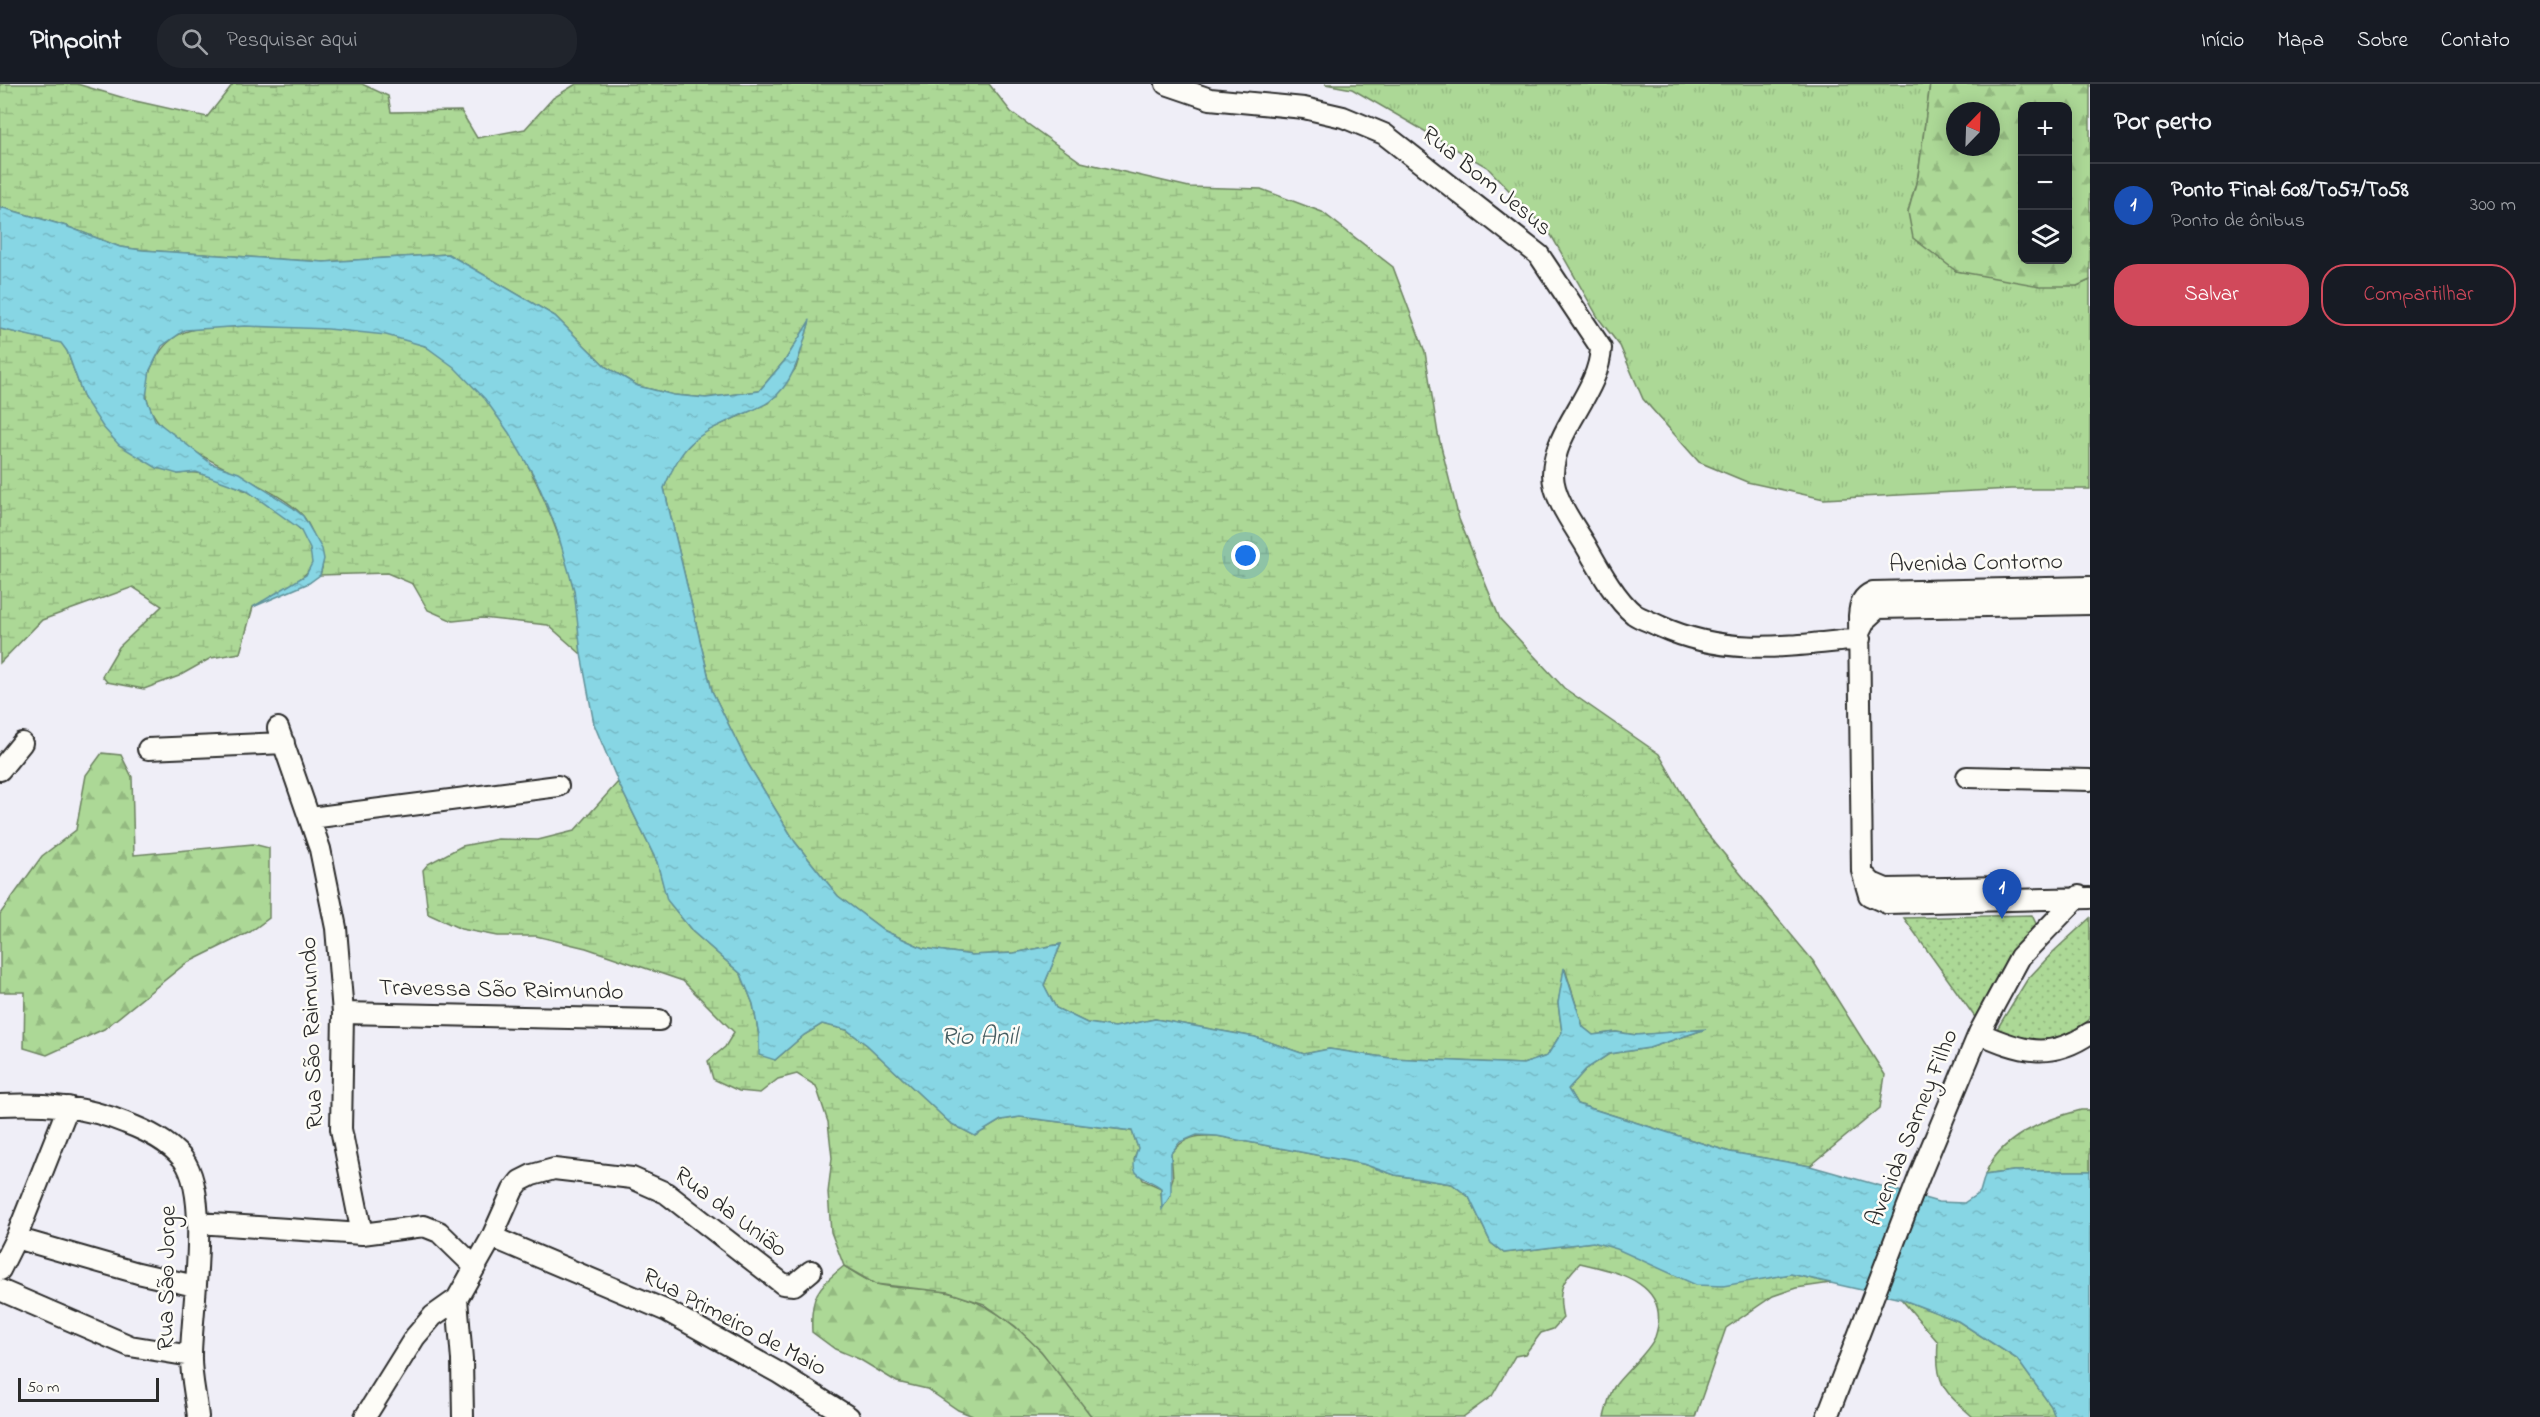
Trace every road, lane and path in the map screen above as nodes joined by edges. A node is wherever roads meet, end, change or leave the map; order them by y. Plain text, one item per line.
1 (1166, 84) edge
2 (2090, 587) edge
3 (2090, 604) edge
4 (1860, 635) junction
5 (22, 743) dead end
6 (148, 748) dead end
7 (0, 770) edge
8 (1967, 777) dead end
9 (2090, 780) edge
10 (558, 786) dead end
11 (311, 818) junction
12 (2086, 892) edge
13 (343, 1013) junction
14 (659, 1020) dead end
15 (1979, 1033) junction
16 (2090, 1033) edge
17 (0, 1105) edge
18 (68, 1107) junction
19 (198, 1223) junction
20 (362, 1234) junction
21 (492, 1237) junction
22 (16, 1238) junction
23 (474, 1266) junction
24 (0, 1270) edge
25 (811, 1271) dead end
26 (195, 1286) junction
27 (0, 1290) edge
28 (457, 1299) junction
29 (191, 1356) junction
30 (198, 1417) edge
31 (365, 1417) edge
32 (463, 1417) edge
33 (849, 1417) edge
34 (1827, 1417) edge

1 - 4 street, Rua Bom Jesus
2 - 4 street, Avenida Contorno
3 - 4 street, Avenida Contorno
4 - 12 street, Avenida Contorno
5 - 7 street
6 - 11 street, Rua São Raimundo
8 - 9 street
10 - 11 street
11 - 13 street, Rua São Raimundo
12 - 15 street, Avenida Sarney Filho
13 - 14 street, Travessa São Raimundo
13 - 20 street, Rua São Raimundo
15 - 16 street
15 - 34 street, Avenida Sarney Filho
17 - 18 street, Rua São Jorge
18 - 19 street, Rua São Jorge
18 - 22 street
19 - 20 street
19 - 26 street, Rua São Jorge
20 - 23 street
21 - 23 street
21 - 25 street, Rua da União
21 - 33 street, Rua Primeiro de Maio
22 - 24 street
22 - 26 street
23 - 28 street
26 - 29 street, Rua São Jorge
27 - 29 street
28 - 31 street
28 - 32 street
29 - 30 street, Rua São Jorge

